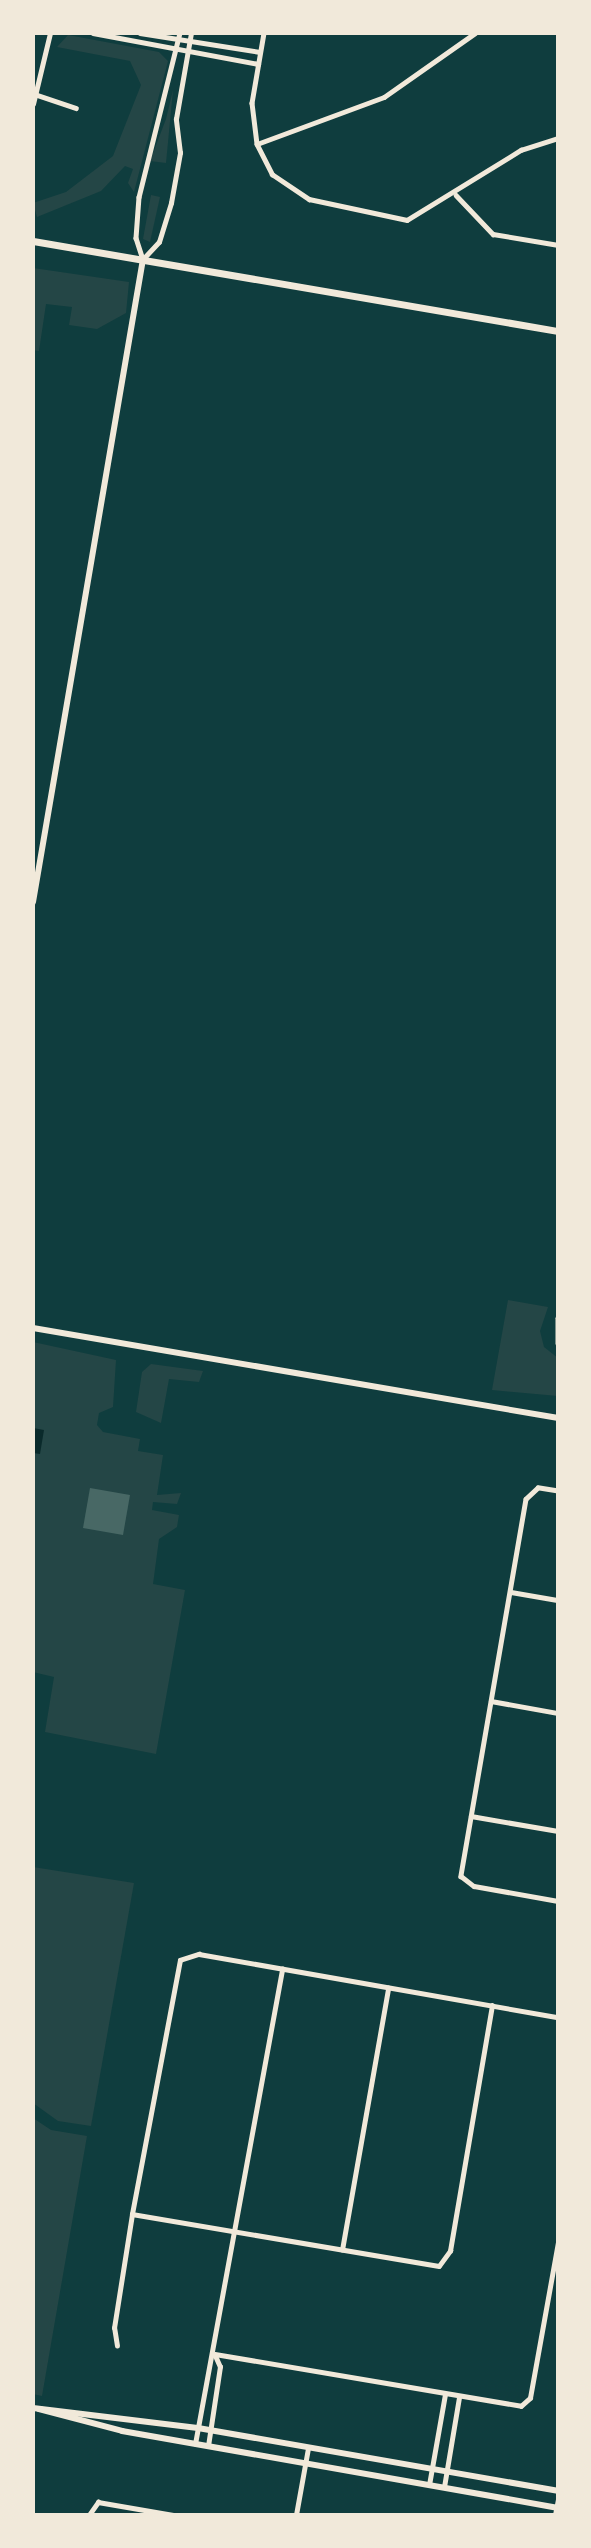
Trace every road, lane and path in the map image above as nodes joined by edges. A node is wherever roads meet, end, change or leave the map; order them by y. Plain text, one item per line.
1 (50, 33) edge
2 (93, 33) edge
3 (141, 33) edge
4 (191, 33) edge
5 (264, 33) edge
6 (475, 33) edge
7 (179, 36) edge
8 (190, 41) junction
9 (176, 48) junction
10 (188, 50) junction
11 (260, 52) junction
12 (258, 64) junction
13 (37, 95) junction
14 (33, 104) edge
15 (76, 108) dead end
16 (558, 138) edge
17 (257, 144) junction
18 (456, 195) junction
19 (33, 241) edge
20 (558, 246) edge
21 (144, 258) junction
22 (558, 331) edge
23 (33, 902) edge
24 (558, 1318) edge
25 (33, 1328) edge
26 (557, 1342) edge
27 (558, 1418) edge
28 (558, 1491) edge
29 (511, 1592) junction
30 (558, 1600) edge
31 (491, 1701) junction
32 (558, 1713) edge
33 (471, 1816) junction
34 (558, 1831) edge
35 (558, 1901) edge
36 (282, 1969) junction
37 (388, 1988) junction
38 (492, 2006) junction
39 (558, 2017) edge
40 (132, 2214) junction
41 (237, 2232) junction
42 (558, 2242) edge
43 (342, 2250) junction
44 (117, 2346) dead end
45 (215, 2355) junction
46 (445, 2394) junction
47 (459, 2397) junction
48 (36, 2409) edge
49 (198, 2428) junction
50 (210, 2431) junction
51 (195, 2444) junction
52 (208, 2446) junction
53 (308, 2448) junction
54 (305, 2463) junction
55 (432, 2469) junction
56 (446, 2472) junction
57 (429, 2485) junction
58 (444, 2487) junction
59 (558, 2491) edge
60 (558, 2499) edge
61 (556, 2510) edge
62 (89, 2515) edge
63 (173, 2515) edge
64 (296, 2515) edge

1 - 13 street
2 - 9 street
3 - 7 street
4 - 8 street
5 - 11 street
6 - 17 street
7 - 8 street
7 - 9 street
8 - 10 street
8 - 11 street
9 - 10 street
9 - 21 street
10 - 12 street
10 - 21 street
11 - 12 street
12 - 17 street
13 - 14 street
13 - 15 street
16 - 18 street
17 - 18 street
18 - 20 street
19 - 21 main road
21 - 22 main road
21 - 23 street
24 - 26 street
25 - 27 street
28 - 29 street
29 - 30 street
29 - 31 street
31 - 32 street
31 - 33 street
33 - 34 street
33 - 35 street
36 - 37 street
36 - 40 street
36 - 41 street
37 - 38 street
37 - 43 street
38 - 39 street
38 - 43 street
40 - 41 street
40 - 44 street
41 - 43 street
41 - 45 street
42 - 47 street
45 - 46 street
45 - 49 street
45 - 50 street
46 - 47 street
46 - 55 street
47 - 56 street
48 - 49 street
48 - 51 street
49 - 50 street
49 - 51 street
50 - 52 street
50 - 53 street
51 - 52 street
52 - 54 street
53 - 54 street
53 - 55 street
54 - 57 street
54 - 64 street
55 - 56 street
55 - 57 street
56 - 58 street
56 - 59 street
57 - 58 street
58 - 61 street
60 - 61 street
62 - 63 street

